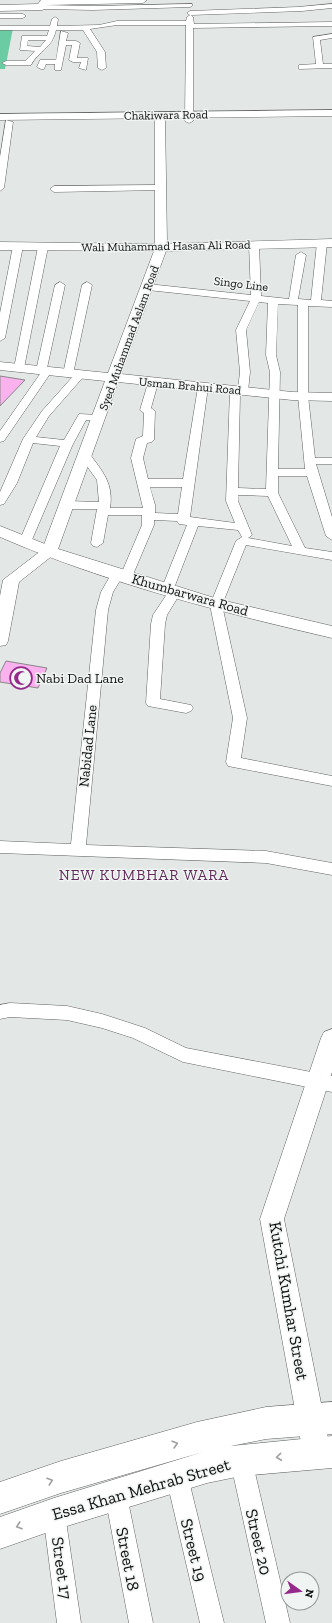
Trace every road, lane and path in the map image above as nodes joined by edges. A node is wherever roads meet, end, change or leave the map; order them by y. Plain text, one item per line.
1 (31, 0) edge
2 (143, 0) edge
3 (43, 5) junction
4 (190, 6) edge
5 (299, 6) edge
6 (332, 6) edge
7 (92, 12) junction
8 (3, 15) edge
9 (22, 16) dead end
10 (140, 16) dead end
11 (207, 19) junction
12 (43, 20) dead end
13 (294, 21) junction
14 (191, 24) junction
15 (309, 24) junction
16 (332, 26) edge
17 (85, 27) junction
18 (0, 28) edge
19 (53, 28) junction
20 (28, 31) junction
21 (312, 33) dead end
22 (80, 35) dead end
23 (332, 36) edge
24 (50, 38) junction
25 (63, 38) junction
26 (43, 49) junction
27 (31, 56) junction
28 (46, 56) dead end
29 (6, 63) dead end
30 (320, 66) junction
31 (332, 66) edge
32 (41, 67) dead end
33 (302, 67) dead end
34 (84, 68) dead end
35 (102, 68) dead end
36 (332, 112) edge
37 (159, 118) junction
38 (189, 118) junction
39 (332, 119) edge
40 (3, 121) edge
41 (3, 150) edge
42 (2, 162) edge
43 (0, 188) edge
44 (159, 188) junction
45 (54, 189) dead end
46 (327, 243) edge
47 (254, 245) junction
48 (0, 246) edge
49 (18, 246) junction
50 (43, 247) junction
51 (161, 248) junction
52 (301, 255) dead end
53 (60, 285) dead end
54 (87, 285) dead end
55 (148, 286) junction
56 (256, 299) junction
57 (273, 301) junction
58 (298, 303) junction
59 (316, 304) junction
60 (332, 304) edge
61 (4, 320) junction
62 (29, 320) junction
63 (0, 338) edge
64 (0, 366) edge
65 (19, 368) junction
66 (44, 371) junction
67 (74, 374) junction
68 (114, 379) junction
69 (153, 383) junction
70 (203, 387) junction
71 (239, 391) junction
72 (274, 394) junction
73 (303, 396) junction
74 (332, 397) edge
75 (99, 418) junction
76 (0, 439) edge
77 (29, 439) junction
78 (67, 444) junction
79 (85, 455) junction
80 (310, 461) junction
81 (332, 461) edge
82 (273, 472) junction
83 (312, 473) junction
84 (144, 483) junction
85 (189, 483) junction
86 (233, 491) junction
87 (272, 493) junction
88 (0, 501) edge
89 (67, 505) junction
90 (327, 505) edge
91 (104, 509) junction
92 (148, 514) junction
93 (189, 520) junction
94 (243, 527) junction
95 (0, 531) edge
96 (332, 536) edge
97 (25, 542) junction
98 (249, 542) junction
99 (97, 543) dead end
100 (300, 550) junction
101 (50, 552) junction
102 (332, 556) edge
103 (121, 575) junction
104 (5, 580) edge
105 (171, 591) junction
106 (216, 605) junction
107 (332, 632) edge
108 (0, 641) edge
109 (186, 708) dead end
110 (332, 782) edge
111 (0, 847) edge
112 (78, 850) junction
113 (332, 869) edge
114 (0, 1012) edge
115 (332, 1038) edge
116 (325, 1083) edge
117 (321, 1419) edge
118 (325, 1453) edge
119 (241, 1460) junction
120 (177, 1477) junction
121 (116, 1496) junction
122 (0, 1498) edge
123 (54, 1514) junction
124 (0, 1533) edge
125 (70, 1623) edge
126 (141, 1623) edge
127 (212, 1623) edge
128 (278, 1623) edge

1 - 3 street
2 - 3 street
3 - 7 street
3 - 8 street
4 - 5 street
4 - 7 street
4 - 11 street
4 - 14 street
5 - 6 street
5 - 11 street
5 - 13 street
5 - 15 street
7 - 10 street
7 - 19 street
8 - 9 street
11 - 13 street
11 - 14 street
12 - 20 street
13 - 15 street
14 - 17 street
14 - 38 street
15 - 16 street
16 - 21 street
17 - 25 street
17 - 35 street
18 - 20 street
19 - 20 street
19 - 24 street
19 - 25 street
22 - 25 street
23 - 30 street
24 - 26 street
24 - 26 street
25 - 26 street
25 - 32 street
25 - 34 street
26 - 27 street
27 - 28 street
27 - 29 street
30 - 31 street
30 - 33 street
36 - 38 main road, Chakiwara Road
37 - 38 main road, Chakiwara Road
37 - 40 main road, Chakiwara Road
37 - 44 street, Syed Muhammad Aslam Road
38 - 39 main road, Chakiwara Road
40 - 41 street
41 - 42 street
42 - 43 street
44 - 45 street
44 - 51 street, Syed Muhammad Aslam Road
46 - 47 street, Wali Muhammad Hasan Ali Road
46 - 59 street
47 - 51 street, Wali Muhammad Hasan Ali Road
47 - 56 street
48 - 49 street, Wali Muhammad Hasan Ali Road
49 - 50 street, Wali Muhammad Hasan Ali Road
49 - 61 street
50 - 51 street, Wali Muhammad Hasan Ali Road
50 - 62 street
51 - 55 street, Syed Muhammad Aslam Road
52 - 58 street
53 - 66 street
54 - 67 street
55 - 56 street, Singo Line
55 - 68 street, Syed Muhammad Aslam Road
56 - 57 street, Singo Line
56 - 71 street
57 - 58 street, Singo Line
57 - 72 street
58 - 59 street, Singo Line
58 - 73 street
59 - 60 street, Singo Line
61 - 62 street
61 - 63 street
62 - 65 street
64 - 65 street, Usman Brahui Road
65 - 66 street, Usman Brahui Road
66 - 67 street, Usman Brahui Road
66 - 76 street
67 - 68 street, Usman Brahui Road
67 - 77 street
68 - 69 street, Usman Brahui Road
68 - 75 street, Syed Muhammad Aslam Road
69 - 70 street, Usman Brahui Road
69 - 84 street
70 - 71 street, Usman Brahui Road
70 - 85 street
71 - 72 street, Usman Brahui Road
71 - 86 street
72 - 73 street, Usman Brahui Road
72 - 82 street
73 - 74 street, Usman Brahui Road
73 - 80 street
75 - 78 street
75 - 79 street, Syed Muhammad Aslam Road
77 - 78 street
77 - 88 street
78 - 97 street
79 - 89 street, Syed Muhammad Aslam Road
79 - 91 street
80 - 81 street
80 - 83 street
82 - 83 street
82 - 87 street
83 - 90 street
84 - 85 street
84 - 92 street
85 - 93 street
86 - 87 street
86 - 94 street
87 - 100 street
89 - 91 street
89 - 101 street, Syed Muhammad Aslam Road
90 - 96 street
91 - 92 street
91 - 99 street
92 - 93 street
92 - 103 street, Nabidad Lane
93 - 94 street
93 - 105 street
94 - 98 street
95 - 97 main road, Khumbarwara Road
97 - 101 main road, Khumbarwara Road
98 - 100 street
98 - 106 street
100 - 102 street
101 - 103 main road, Khumbarwara Road
101 - 104 street
103 - 105 main road, Khumbarwara Road
103 - 112 street, Nabidad Lane
104 - 108 street
105 - 106 main road, Khumbarwara Road
105 - 109 street
106 - 107 main road, Khumbarwara Road
106 - 110 street
111 - 112 street
112 - 113 street
114 - 116 street
115 - 116 street, Kutchi Kumhar Street
116 - 117 street, Kutchi Kumhar Street
117 - 118 street, Kutchi Kumhar Street
122 -> 117 main road
118 -> 119 main road, Essa Khan Mehrab Street
119 - 120 main road, Essa Khan Mehrab Street
119 - 128 street, Street 20
120 - 121 main road, Essa Khan Mehrab Street
120 - 127 street, Street 19
121 - 123 main road, Essa Khan Mehrab Street
121 - 126 street, Street 18
123 -> 124 main road, Essa Khan Mehrab Street
123 - 125 street, Street 17

